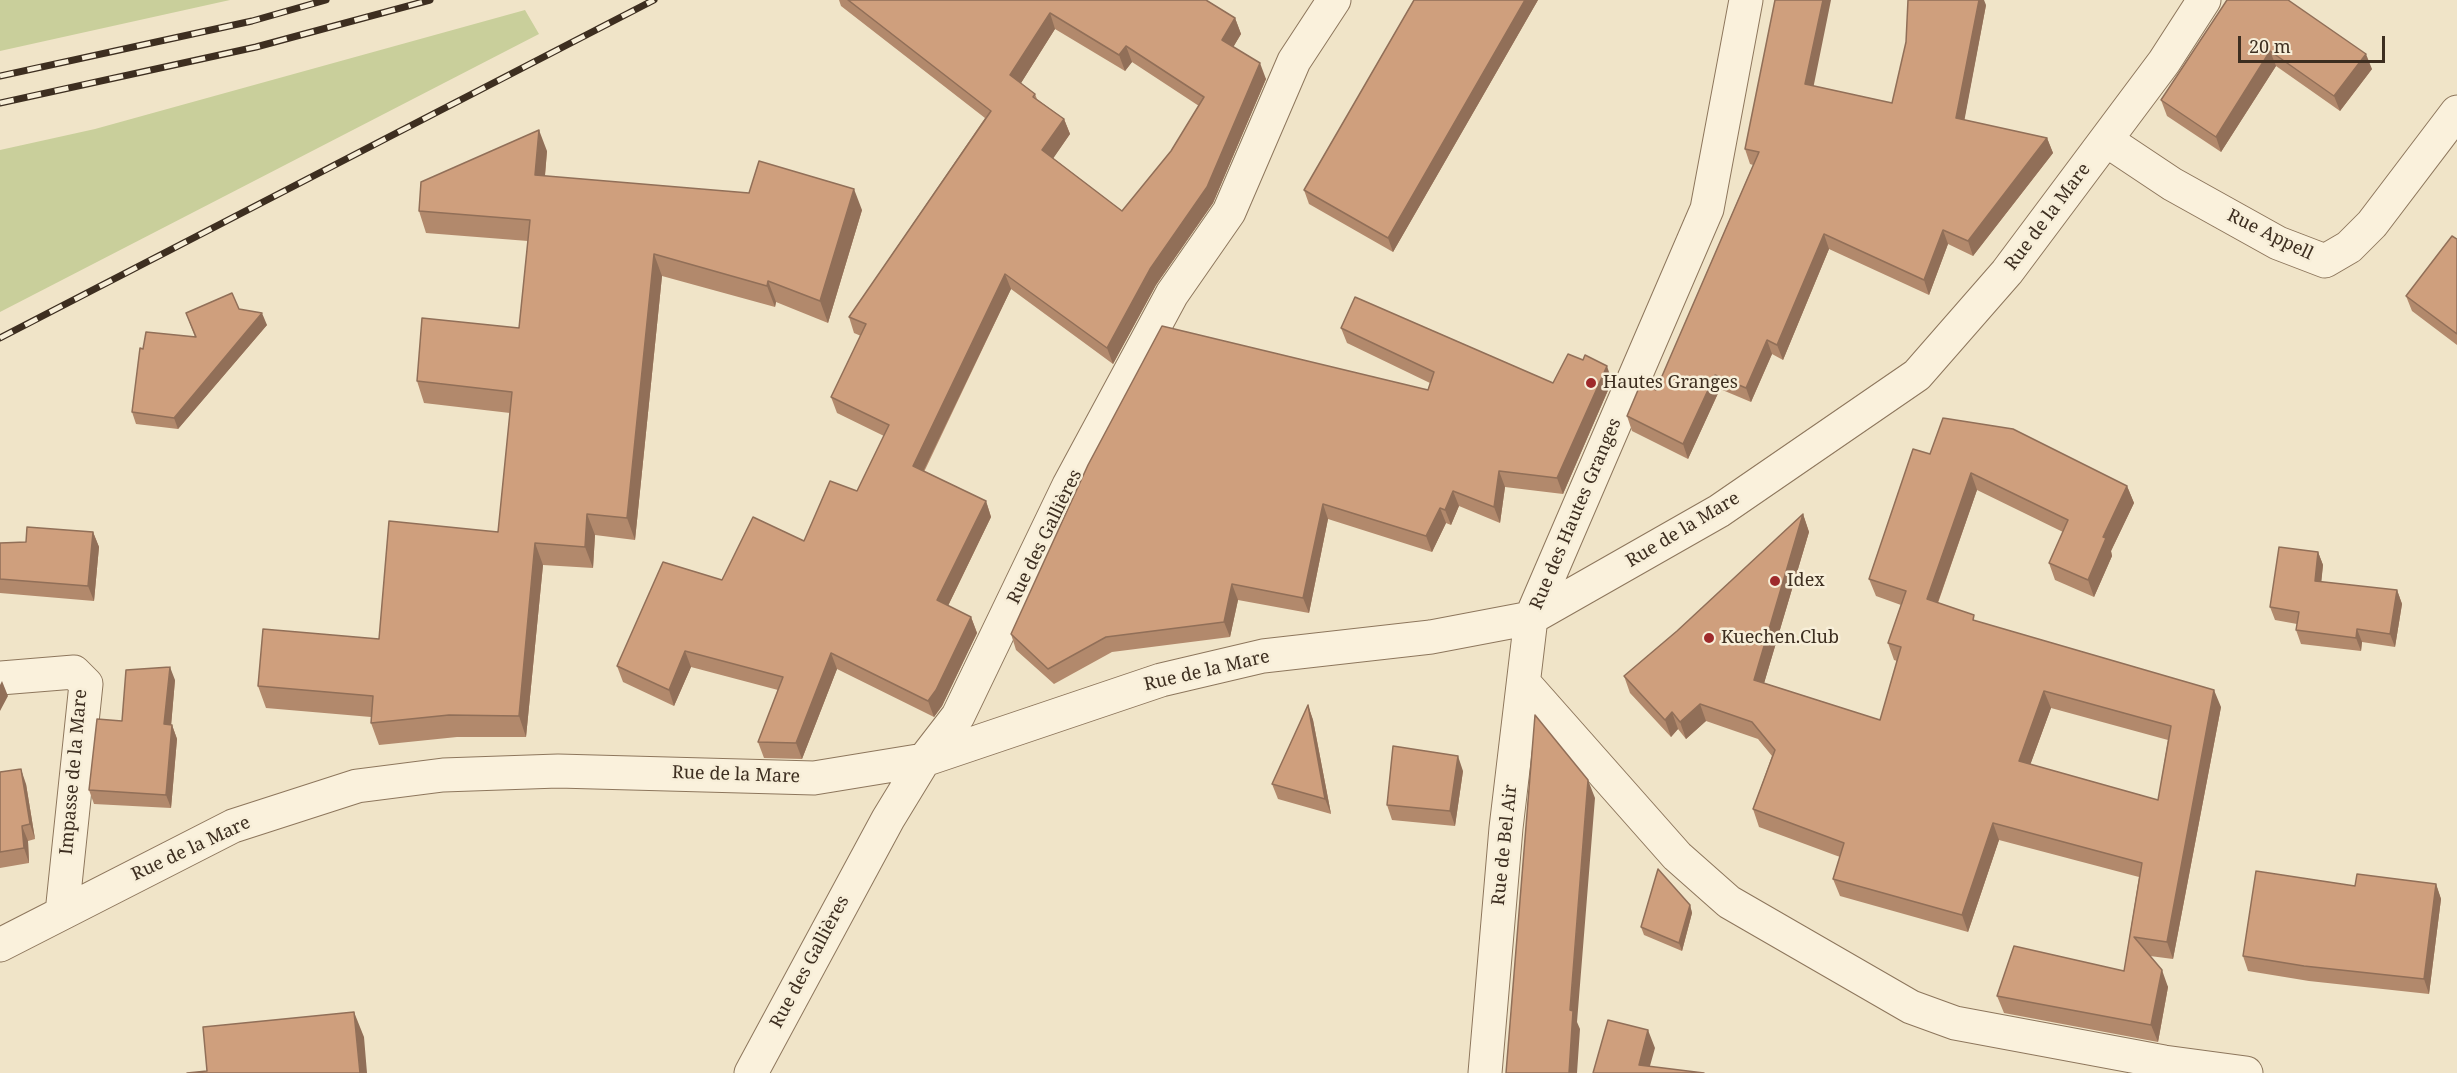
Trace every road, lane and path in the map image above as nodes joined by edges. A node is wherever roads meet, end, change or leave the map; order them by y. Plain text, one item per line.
1 (1334, 0) edge
2 (1746, 0) edge
3 (2204, 0) edge
4 (2457, 112) edge
5 (2106, 140) junction
6 (1531, 618) junction
7 (0, 678) edge
8 (1524, 683) junction
9 (924, 760) junction
10 (62, 913) junction
11 (0, 945) edge
12 (750, 1073) edge
13 (1485, 1073) edge
14 (2246, 1073) edge

1 - 9 street, Rue des Gallières
2 - 6 street, Rue des Hautes Granges
3 - 5 street, Rue de la Mare
4 - 5 street, Rue Appell
5 - 6 street, Rue de la Mare
6 - 8 street, Rue de Bel Air
6 - 9 street, Rue de la Mare
7 - 10 street, Impasse de la Mare
8 - 13 street, Rue de Bel Air
8 - 14 street
9 - 10 street, Rue de la Mare
9 - 12 street, Rue des Gallières
10 - 11 street, Rue de la Mare

